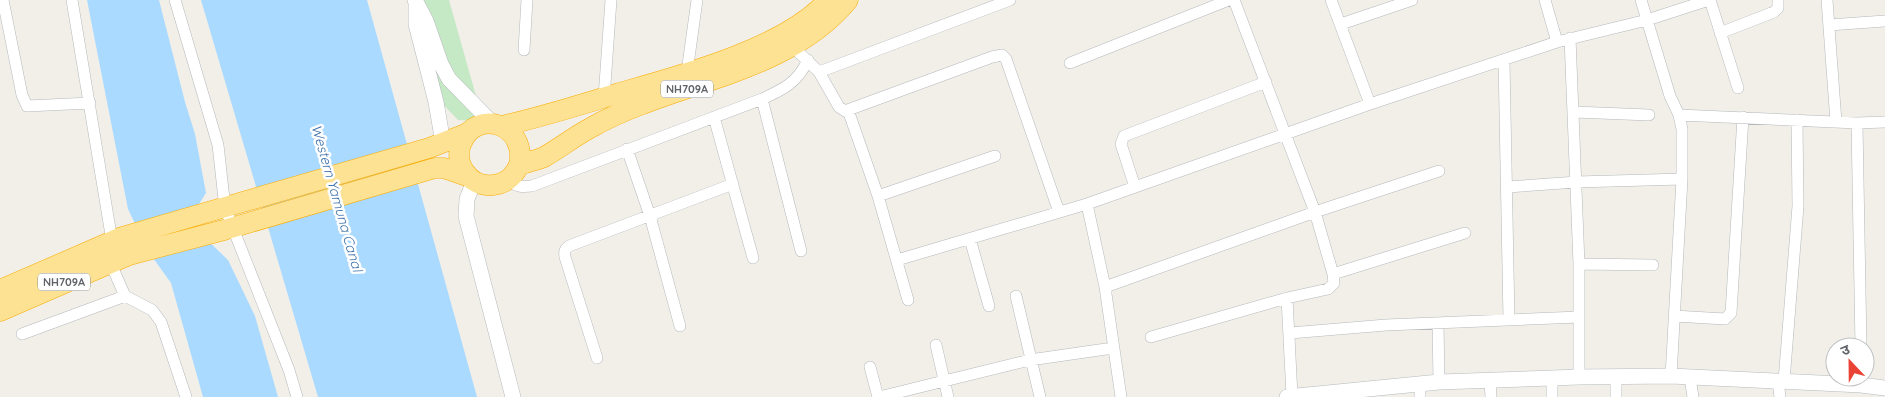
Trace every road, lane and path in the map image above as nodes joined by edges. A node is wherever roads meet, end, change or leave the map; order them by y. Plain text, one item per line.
1 (3, 0) edge
2 (72, 0) edge
3 (175, 0) edge
4 (527, 0) edge
5 (611, 0) edge
6 (697, 0) edge
7 (828, 0) edge
8 (848, 0) edge
9 (1010, 0) edge
10 (1229, 0) edge
11 (1234, 0) edge
12 (1331, 0) edge
13 (1412, 0) edge
14 (1545, 0) edge
15 (1641, 0) edge
16 (1709, 0) edge
17 (1778, 0) edge
18 (1827, 0) edge
19 (416, 2) edge
20 (988, 4) edge
21 (1647, 20) junction
22 (1885, 21) edge
23 (1341, 24) junction
24 (1829, 25) junction
25 (1720, 33) junction
26 (1570, 38) junction
27 (1557, 42) junction
28 (792, 45) junction
29 (524, 50) dead end
30 (808, 60) junction
31 (1504, 60) junction
32 (1070, 63) dead end
33 (688, 72) junction
34 (819, 72) junction
35 (1266, 82) junction
36 (1738, 88) dead end
37 (604, 98) junction
38 (762, 99) junction
39 (90, 103) junction
40 (1370, 104) junction
41 (848, 110) junction
42 (1574, 112) junction
43 (1649, 115) dead end
44 (1679, 115) junction
45 (714, 117) junction
46 (1743, 117) junction
47 (1797, 120) junction
48 (1836, 122) junction
49 (1885, 122) edge
50 (1857, 123) junction
51 (498, 125) junction
52 (468, 133) junction
53 (1286, 134) junction
54 (436, 145) junction
55 (628, 149) junction
56 (995, 156) dead end
57 (1439, 171) dead end
58 (513, 173) junction
59 (470, 179) junction
60 (1682, 179) junction
61 (1577, 182) junction
62 (733, 184) junction
63 (1135, 187) junction
64 (1506, 187) junction
65 (878, 196) junction
66 (1087, 204) junction
67 (1059, 212) junction
68 (1315, 212) junction
69 (650, 216) junction
70 (228, 217) junction
71 (1466, 233) dead end
72 (970, 240) junction
73 (118, 249) junction
74 (801, 251) dead end
75 (753, 258) dead end
76 (897, 260) junction
77 (1579, 264) junction
78 (1653, 265) dead end
79 (1333, 274) junction
80 (1105, 287) junction
81 (0, 290) edge
82 (125, 296) junction
83 (1016, 296) dead end
84 (1287, 298) junction
85 (908, 300) dead end
86 (989, 306) dead end
87 (0, 311) edge
88 (1674, 316) junction
89 (1579, 318) junction
90 (1509, 320) junction
91 (1438, 323) junction
92 (680, 326) dead end
93 (1290, 333) junction
94 (22, 334) dead end
95 (1151, 337) dead end
96 (1861, 337) edge
97 (936, 345) dead end
98 (1112, 348) junction
99 (597, 358) dead end
100 (1030, 360) junction
101 (870, 367) dead end
102 (1616, 376) junction
103 (1671, 376) junction
104 (1580, 377) junction
105 (1552, 378) junction
106 (1690, 378) junction
107 (1490, 381) junction
108 (1781, 381) junction
109 (1825, 381) edge
110 (944, 382) junction
111 (1440, 382) junction
112 (1420, 391) edge
113 (186, 397) edge
114 (297, 397) edge
115 (513, 397) edge
116 (879, 397) edge
117 (948, 397) edge
118 (1040, 397) edge
119 (1121, 397) edge
120 (1290, 397) edge
121 (1491, 397) edge
122 (1552, 397) edge
123 (1616, 397) edge
124 (1693, 397) edge
125 (1780, 397) edge

1 - 39 street
2 - 39 street
3 - 70 street
4 - 29 street
5 - 37 street
6 - 33 street
7 - 33 highway, NH709A
8 - 28 highway, NH709A
9 - 20 street
10 - 32 street
11 - 35 street
12 - 23 street
13 - 23 street
14 - 27 street
15 - 21 street
16 - 21 street
16 - 25 street
17 - 25 street
18 - 24 street
19 - 51 street
19 - 54 street
20 - 34 street
21 - 26 street
21 - 44 street
22 - 24 street
23 - 40 street
24 - 48 street
25 - 36 street
26 - 27 street
26 - 42 street
27 - 31 street
28 - 30 street
28 - 58 highway, NH709A
30 - 34 street
30 - 38 street
31 - 40 street
31 - 64 street
33 - 37 highway, NH709A
34 - 41 street
35 - 53 street
35 - 63 street
37 - 51 highway, NH709A
38 - 45 street
38 - 74 street
39 - 73 street
40 - 53 street
41 - 65 street
41 - 67 street
42 - 43 street
42 - 61 street
44 - 46 street
44 - 60 street
45 - 55 street
45 - 62 street
46 - 47 street
46 - 88 street
47 - 48 street
47 - 108 street
48 - 50 street
49 - 50 street
50 - 96 street
51 - 52 highway, NH709A
51 - 58 highway
52 - 54 highway, NH709A
52 - 59 highway
53 - 63 street
53 - 68 street
54 - 70 highway, NH709A
55 - 58 street
55 - 69 street
56 - 65 street
57 - 68 street
58 - 59 highway, NH709A
59 - 70 highway, NH709A
59 - 115 street
60 - 61 street
60 - 88 street
61 - 64 street
61 - 77 street
62 - 69 street
62 - 75 street
63 - 66 street
64 - 90 street
65 - 76 street
66 - 67 street
66 - 80 street
67 - 72 street
68 - 79 street
68 - 80 street
69 - 92 street
69 - 99 street
70 - 73 highway, NH709A
70 - 114 street
71 - 79 street
72 - 76 street
72 - 86 street
73 - 81 highway, NH709A
73 - 82 street
73 - 87 highway, NH709A
76 - 85 street
77 - 78 street
77 - 89 street
79 - 84 street
80 - 98 street
82 - 94 street
82 - 113 street
83 - 100 street
84 - 93 street
84 - 95 street
88 - 103 street
89 - 90 street
89 - 104 street
90 - 91 street
91 - 93 street
91 - 111 street
93 - 120 street
97 - 110 street
98 - 100 street
98 - 119 street
100 - 110 street
100 - 118 street
101 - 116 street
102 - 103 street
102 - 104 street
102 - 123 street
103 - 106 street
104 - 105 street
105 - 107 street
105 - 122 street
106 - 108 street
106 - 124 street
107 - 111 street
107 - 121 street
108 - 109 street
108 - 125 street
110 - 116 street
110 - 117 street
111 - 112 street
112 - 120 street

